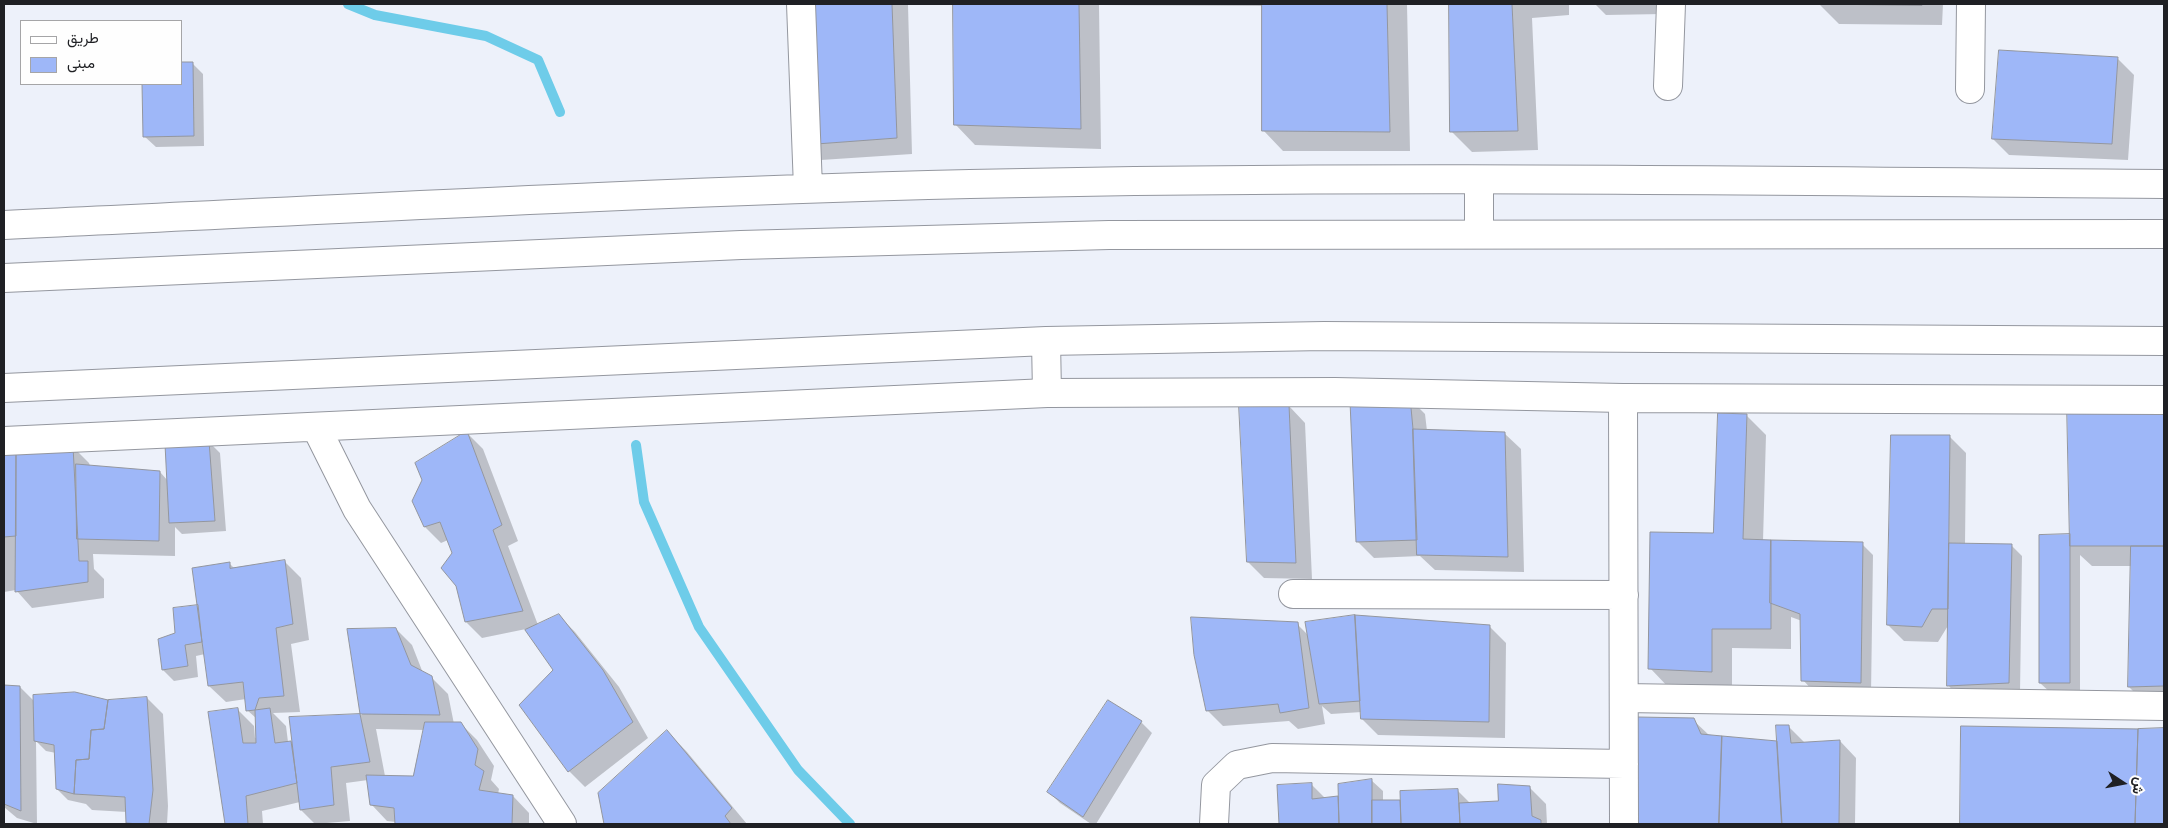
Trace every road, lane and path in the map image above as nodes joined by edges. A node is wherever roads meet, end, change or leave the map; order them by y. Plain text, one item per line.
1 (801, 4) edge
2 (1671, 4) edge
3 (1972, 4) edge
4 (1668, 86) dead end
5 (1970, 89) dead end
6 (1479, 180) junction
7 (2164, 184) edge
8 (808, 188) junction
9 (4, 224) edge
10 (1479, 234) junction
11 (2164, 234) edge
12 (4, 278) edge
13 (1046, 341) junction
14 (2164, 341) edge
15 (4, 388) edge
16 (1047, 393) junction
17 (1623, 398) junction
18 (2164, 400) edge
19 (316, 427) junction
20 (4, 441) edge
21 (1293, 594) dead end
22 (1624, 595) junction
23 (1624, 698) junction
24 (2164, 706) edge
25 (1624, 764) junction
26 (562, 824) edge
27 (1214, 824) edge
28 (1624, 824) edge

1 - 8 street
2 - 4 street
3 - 5 street
6 - 7 street
6 - 8 street
6 - 10 street
8 - 9 street
10 - 11 street
10 - 12 street
13 - 14 street
13 - 15 street
13 - 16 street
16 - 17 street
16 - 19 street
17 - 18 street
17 - 22 street
19 - 20 street
19 - 26 street
21 - 22 street
22 - 23 street
23 - 24 street
23 - 25 street
25 - 27 street
25 - 28 street

